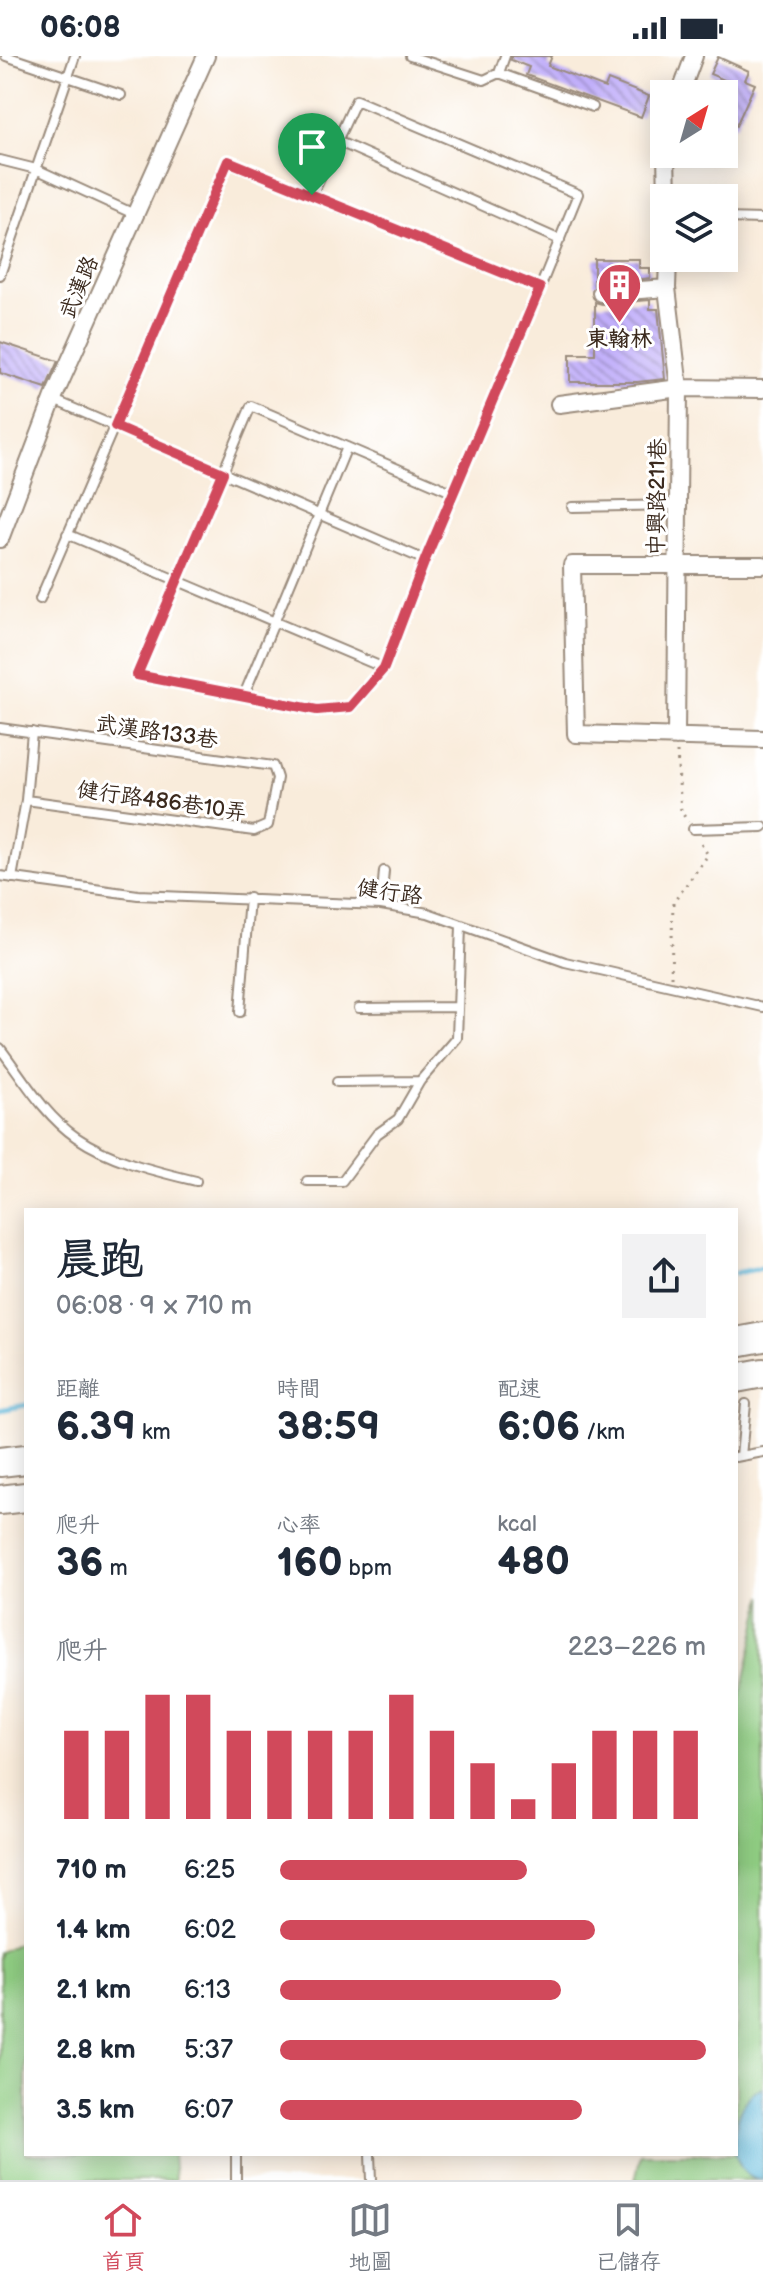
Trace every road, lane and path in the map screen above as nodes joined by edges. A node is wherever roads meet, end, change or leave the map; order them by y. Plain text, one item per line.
1 (6, 56) edge
2 (75, 56) edge
3 (206, 56) edge
4 (410, 56) edge
5 (505, 56) edge
6 (694, 56) edge
7 (499, 73) junction
8 (68, 77) junction
9 (685, 80) edge
10 (121, 95) dead end
11 (593, 107) dead end
12 (337, 141) junction
13 (0, 160) edge
14 (36, 169) junction
15 (312, 195) junction
16 (134, 214) junction
17 (738, 218) edge
18 (763, 219) edge
19 (560, 240) junction
20 (668, 272) edge
21 (0, 275) edge
22 (540, 288) junction
23 (667, 288) junction
24 (601, 293) dead end
25 (679, 388) junction
26 (763, 389) edge
27 (53, 400) junction
28 (559, 404) dead end
29 (115, 426) junction
30 (347, 447) junction
31 (223, 473) junction
32 (454, 493) junction
33 (678, 505) junction
34 (572, 507) dead end
35 (318, 514) junction
36 (67, 534) junction
37 (0, 539) edge
38 (425, 560) junction
39 (678, 565) junction
40 (763, 565) edge
41 (178, 581) junction
42 (40, 599) dead end
43 (274, 622) junction
44 (384, 668) junction
45 (244, 695) junction
46 (0, 728) edge
47 (32, 732) junction
48 (676, 737) junction
49 (763, 739) edge
50 (26, 800) junction
51 (273, 802) joint
52 (763, 827) edge
53 (693, 829) junction
54 (384, 871) dead end
55 (0, 876) edge
56 (12, 878) junction
57 (249, 898) junction
58 (381, 905) junction
59 (461, 926) junction
60 (671, 985) junction
61 (458, 1007) junction
62 (763, 1007) edge
63 (359, 1008) dead end
64 (240, 1012) dead end
65 (0, 1048) edge
66 (420, 1081) junction
67 (337, 1082) dead end
68 (196, 1181) dead end
69 (307, 1181) dead end
70 (763, 1337) edge
71 (738, 1342) edge
72 (763, 1373) edge
73 (741, 1391) edge
74 (763, 1452) edge
75 (738, 1456) edge
76 (24, 1459) edge
77 (0, 1462) edge
78 (24, 1497) edge
79 (0, 1500) edge
80 (236, 2156) edge
81 (370, 2156) edge
82 (236, 2180) edge
83 (371, 2180) edge

1 - 8 lane
2 - 8 lane
3 - 16 street, 武漢路
4 - 7 lane
5 - 7 lane
6 - 9 street
7 - 11 lane
8 - 10 lane
8 - 14 lane
12 - 15 lane
12 - 19 lane
12 - 19 lane
13 - 14 lane
14 - 16 lane
14 - 21 lane
15 - 22 lane
15 - 29 lane
16 - 27 street, 武漢路
17 - 18 lane
19 - 22 lane
20 - 23 street, 中興路211巷
22 - 32 lane
23 - 24 street
23 - 25 street, 中興路211巷
25 - 26 street
25 - 28 street
25 - 33 street, 中興路211巷
27 - 29 lane
27 - 37 street, 武漢路
29 - 31 lane
29 - 36 lane
30 - 31 lane
30 - 32 lane
30 - 35 lane
31 - 35 lane
31 - 41 lane
32 - 38 lane
33 - 34 lane
33 - 39 street, 中興路211巷
35 - 38 lane
35 - 43 lane
36 - 41 lane
36 - 42 lane
38 - 44 lane
39 - 40 street
39 - 48 street, 中興路211巷
39 - 48 street
41 - 43 lane
41 - 45 lane
43 - 44 lane
43 - 45 lane
44 - 45 lane
46 - 47 lane, 武漢路133巷
47 - 50 lane
47 - 51 lane, 武漢路133巷
48 - 49 street
48 - 53 path
50 - 51 lane, 健行路486巷10弄
50 - 56 lane
52 - 53 lane
53 - 60 path
54 - 58 lane
55 - 56 lane, 健行路
56 - 57 lane, 健行路
57 - 58 lane, 健行路
57 - 64 lane
58 - 59 lane, 健行路
59 - 60 lane, 健行路
59 - 61 lane
60 - 62 lane, 健行路
61 - 63 lane
61 - 66 lane
65 - 68 lane
66 - 67 lane
66 - 69 lane
70 - 71 highway
72 - 73 highway
73 - 75 lane
74 - 75 lane
76 - 77 highway
78 - 79 highway
80 - 82 lane
81 - 83 lane

